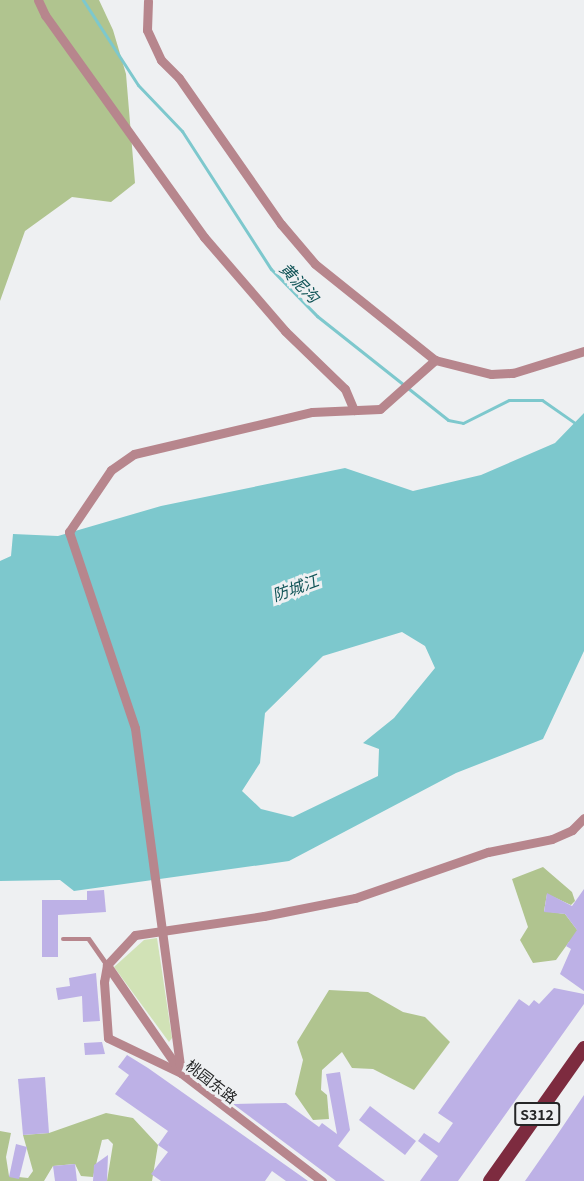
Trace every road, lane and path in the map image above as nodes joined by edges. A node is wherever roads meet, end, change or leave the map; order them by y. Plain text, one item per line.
1 (38, 0) edge
2 (148, 1) edge
3 (584, 351) edge
4 (435, 360) junction
5 (354, 410) junction
6 (584, 818) edge
7 (63, 939) dead end
8 (107, 965) junction
9 (584, 1048) edge
10 (181, 1073) junction
11 (322, 1181) edge
12 (490, 1181) edge

1 - 5 street
2 - 4 street
3 - 4 street
4 - 5 street
5 - 10 street
6 - 8 street
7 - 8 lane
8 - 10 street
8 - 10 street, 桃园东路
9 - 12 main road, S312
10 - 11 street, 桃园东路

